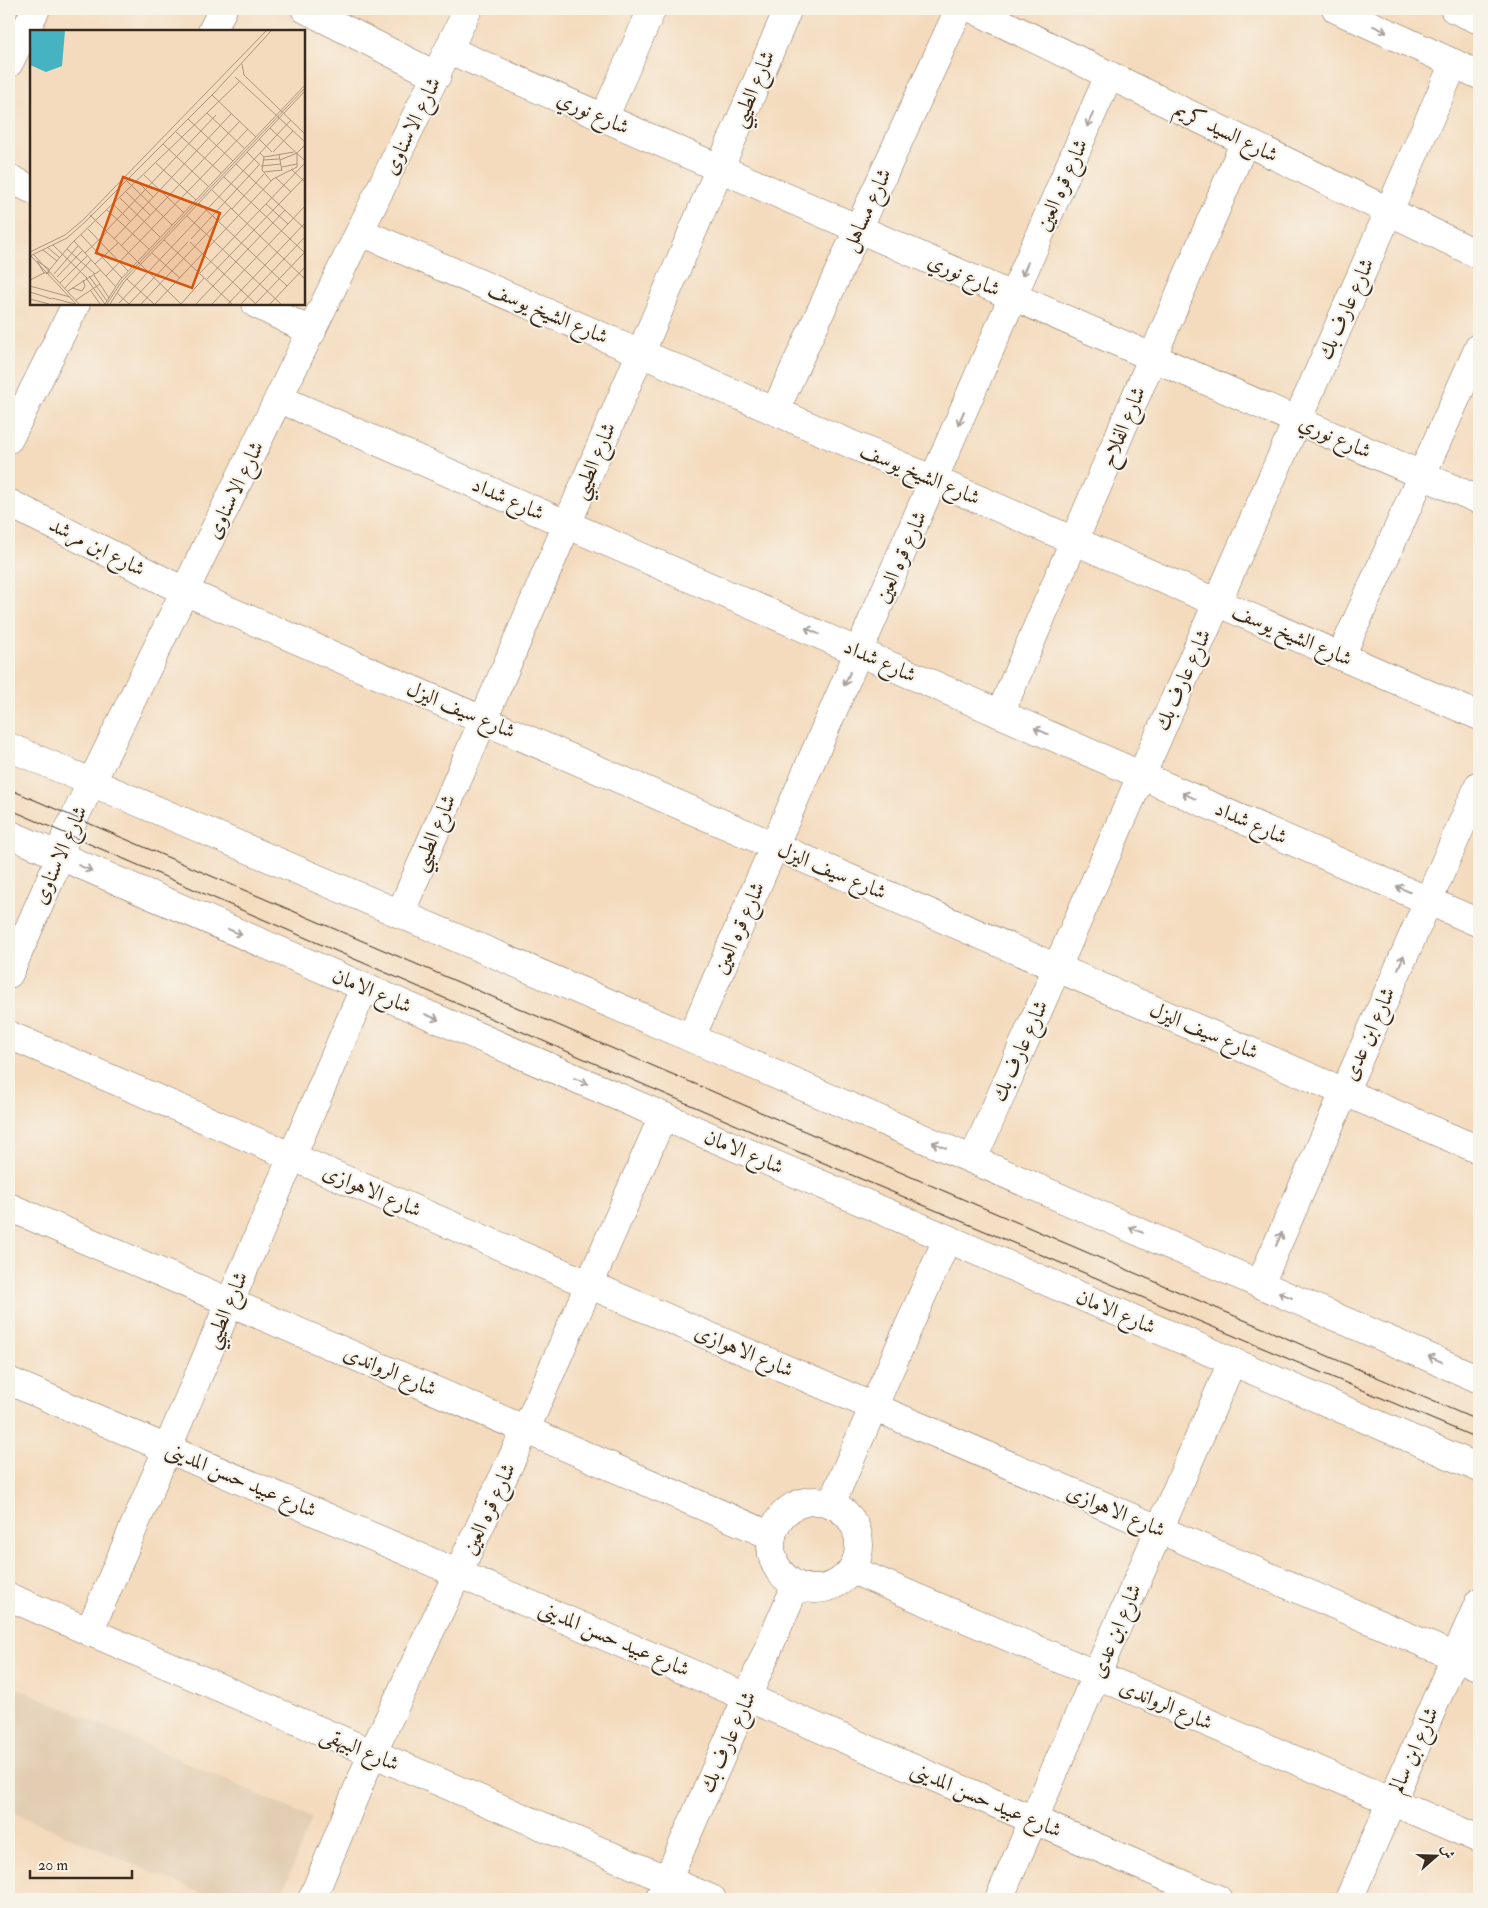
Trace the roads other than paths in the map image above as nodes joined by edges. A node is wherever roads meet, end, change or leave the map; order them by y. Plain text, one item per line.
1 (36, 9) edge
2 (223, 9) edge
3 (305, 9) edge
4 (468, 9) edge
5 (652, 9) edge
6 (788, 9) edge
7 (959, 9) edge
8 (973, 9) edge
9 (1336, 9) edge
10 (1454, 9) edge
11 (1479, 20) edge
12 (212, 30) edge
13 (449, 50) junction
14 (9, 63) edge
15 (1454, 63) junction
16 (1110, 75) junction
17 (1479, 75) edge
18 (437, 76) junction
19 (604, 118) junction
20 (1245, 141) junction
21 (719, 168) junction
22 (9, 178) edge
23 (30, 189) edge
24 (1389, 211) junction
25 (858, 229) junction
26 (361, 232) junction
27 (1479, 255) edge
28 (1013, 297) junction
29 (76, 305) edge
30 (258, 305) edge
31 (312, 332) junction
32 (1479, 347) edge
33 (640, 353) junction
34 (1153, 358) junction
35 (280, 399) junction
36 (775, 411) junction
37 (1297, 421) junction
38 (9, 439) edge
39 (1422, 475) junction
40 (934, 480) junction
41 (1479, 500) edge
42 (9, 503) edge
43 (567, 524) junction
44 (1075, 541) junction
45 (186, 592) junction
46 (1217, 603) junction
47 (859, 652) junction
48 (1341, 656) junction
49 (1000, 714) junction
50 (1479, 716) edge
51 (483, 720) junction
52 (9, 747) edge
53 (1141, 775) junction
54 (92, 784) junction
55 (1479, 785) edge
56 (9, 834) edge
57 (774, 846) junction
58 (60, 857) junction
59 (1428, 900) junction
60 (400, 914) junction
61 (1479, 923) edge
62 (1057, 968) junction
63 (9, 974) edge
64 (364, 988) junction
65 (9, 1035) edge
66 (691, 1038) junction
67 (1344, 1092) junction
68 (662, 1116) junction
69 (1479, 1150) edge
70 (291, 1156) junction
71 (973, 1160) junction
72 (9, 1207) edge
73 (947, 1239) junction
74 (589, 1284) junction
75 (1260, 1284) junction
76 (230, 1302) junction
77 (1232, 1362) junction
78 (1479, 1379) edge
79 (9, 1381) edge
80 (874, 1407) junction
81 (526, 1429) junction
82 (166, 1448) junction
83 (1479, 1468) edge
84 (831, 1504) junction
85 (1159, 1530) junction
86 (772, 1536) junction
87 (852, 1570) junction
88 (459, 1572) junction
89 (796, 1586) junction
90 (9, 1597) edge
91 (1479, 1602) edge
92 (88, 1632) junction
93 (1467, 1662) edge
94 (1096, 1675) junction
95 (748, 1697) junction
96 (372, 1754) junction
97 (1392, 1802) junction
98 (1034, 1820) junction
99 (1479, 1840) edge
100 (664, 1890) edge
101 (312, 1899) edge
102 (712, 1899) edge
103 (1000, 1899) edge
104 (1218, 1899) edge
105 (1349, 1899) edge

1 - 14 street
2 - 12 street
3 - 18 street
4 - 13 street, شارع الاسناوى
5 - 19 street
6 - 21 street, شارع الطيبي
7 - 25 street, شارع مساهل
8 - 16 street, شارع السيد كريم
9 -> 15 street
10 - 11 street
13 - 18 street, شارع الاسناوى
13 - 19 street, شارع نوري
15 - 17 street
15 - 24 street, شارع عارف بك
16 - 20 street, شارع السيد كريم
16 -> 28 street, شارع قره العين
18 - 26 street, شارع الاسناوى
19 - 21 street, شارع نوري
20 - 24 street, شارع السيد كريم
20 - 34 street, شارع الفلاح
21 - 25 street, شارع نوري
21 - 33 street, شارع الطيبي
22 - 23 street
24 - 27 street, شارع السيد كريم
24 - 37 street, شارع عارف بك
25 - 28 street, شارع نوري
25 - 36 street, شارع مساهل
26 - 31 street, شارع الاسناوى
26 - 33 street, شارع الشيخ يوسف
28 - 34 street, شارع نوري
28 -> 40 street, شارع قره العين
29 - 38 street
30 - 31 street
31 - 35 street, شارع الاسناوى
32 - 39 street
33 - 36 street, شارع الشيخ يوسف
33 - 43 street, شارع الطيبي
34 - 37 street, شارع نوري
34 - 44 street, شارع الفلاح
35 - 43 street, شارع شداد
35 - 45 street, شارع الاسناوى
36 - 40 street, شارع الشيخ يوسف
37 - 39 street, شارع نوري
37 - 46 street, شارع عارف بك
39 - 41 street, شارع نوري
39 - 48 street
40 - 44 street, شارع الشيخ يوسف
40 - 47 street, شارع قره العين
42 - 45 street, شارع ابن مرشد
47 -> 43 street, شارع شداد
43 - 51 street, شارع الطيبي
44 - 46 street, شارع الشيخ يوسف
44 - 49 street, شارع الفلاح
45 - 51 street, شارع سيف اليزل
45 - 54 street, شارع الاسناوى
46 - 48 street, شارع الشيخ يوسف
46 - 53 street, شارع عارف بك
47 - 49 street, شارع شداد
47 -> 57 street, شارع قره العين
48 - 50 street, شارع الشيخ يوسف
53 -> 49 street, شارع شداد
51 - 57 street, شارع سيف اليزل
51 - 60 street, شارع الطيبي
52 - 54 street
59 -> 53 street, شارع شداد
53 - 62 street, شارع عارف بك
54 - 58 street, شارع الاسناوى
54 - 60 street
55 - 59 street, شارع ابن عدى
56 - 58 street, شارع الامان
57 - 62 street, شارع سيف اليزل
57 - 66 street, شارع قره العين
58 - 63 street, شارع الاسناوى
58 -> 64 street, شارع الامان
59 - 61 street, شارع شداد
67 -> 59 street, شارع ابن عدى
60 - 66 street
62 - 67 street, شارع سيف اليزل
62 - 71 street, شارع عارف بك
64 -> 68 street, شارع الامان
64 - 70 street, شارع الطيبي
65 - 70 street, شارع الاهوازى
71 -> 66 street
67 - 69 street, شارع سيف اليزل
75 -> 67 street, شارع ابن عدى
68 - 73 street, شارع الامان
68 - 74 street, شارع قره العين
70 - 74 street, شارع الاهوازى
70 - 76 street, شارع الطيبي
75 -> 71 street
72 - 76 street, شارع الرواندى
73 - 77 street, شارع الامان
73 - 80 street
74 - 80 street, شارع الاهوازى
74 - 81 street, شارع قره العين
78 -> 75 street
76 - 81 street, شارع الرواندى
76 - 82 street, شارع الطيبي
77 - 83 street, شارع الامان
77 - 85 street, شارع ابن عدى
79 - 82 street, شارع عبيد حسن المدينى
80 - 84 street
80 - 85 street, شارع الاهوازى
81 - 86 street, شارع الرواندى
81 - 88 street, شارع قره العين
82 - 88 street, شارع عبيد حسن المدينى
82 - 92 street, شارع الطيبي
84 - 86 street
84 - 87 street
85 - 93 street, شارع الاهوازى
85 - 94 street, شارع ابن عدى
86 - 89 street
87 - 89 street
87 - 94 street, شارع الرواندى
88 - 95 street, شارع عبيد حسن المدينى
88 - 96 street, شارع قره العين
89 - 95 street, شارع عارف بك
90 - 92 street, شارع البيهقى
91 - 93 street, شارع ابن سالم
92 - 96 street, شارع البيهقى
93 - 97 street, شارع ابن سالم
94 - 97 street, شارع الرواندى
94 - 98 street, شارع ابن عدى
95 - 98 street, شارع عبيد حسن المدينى
95 - 100 street, شارع عارف بك
96 - 100 street, شارع البيهقى
96 - 101 street, شارع قره العين
97 - 99 street, شارع الرواندى
97 - 105 street, شارع ابن سالم
98 - 103 street, شارع ابن عدى
98 - 104 street, شارع عبيد حسن المدينى
100 - 102 street, شارع البيهقى

